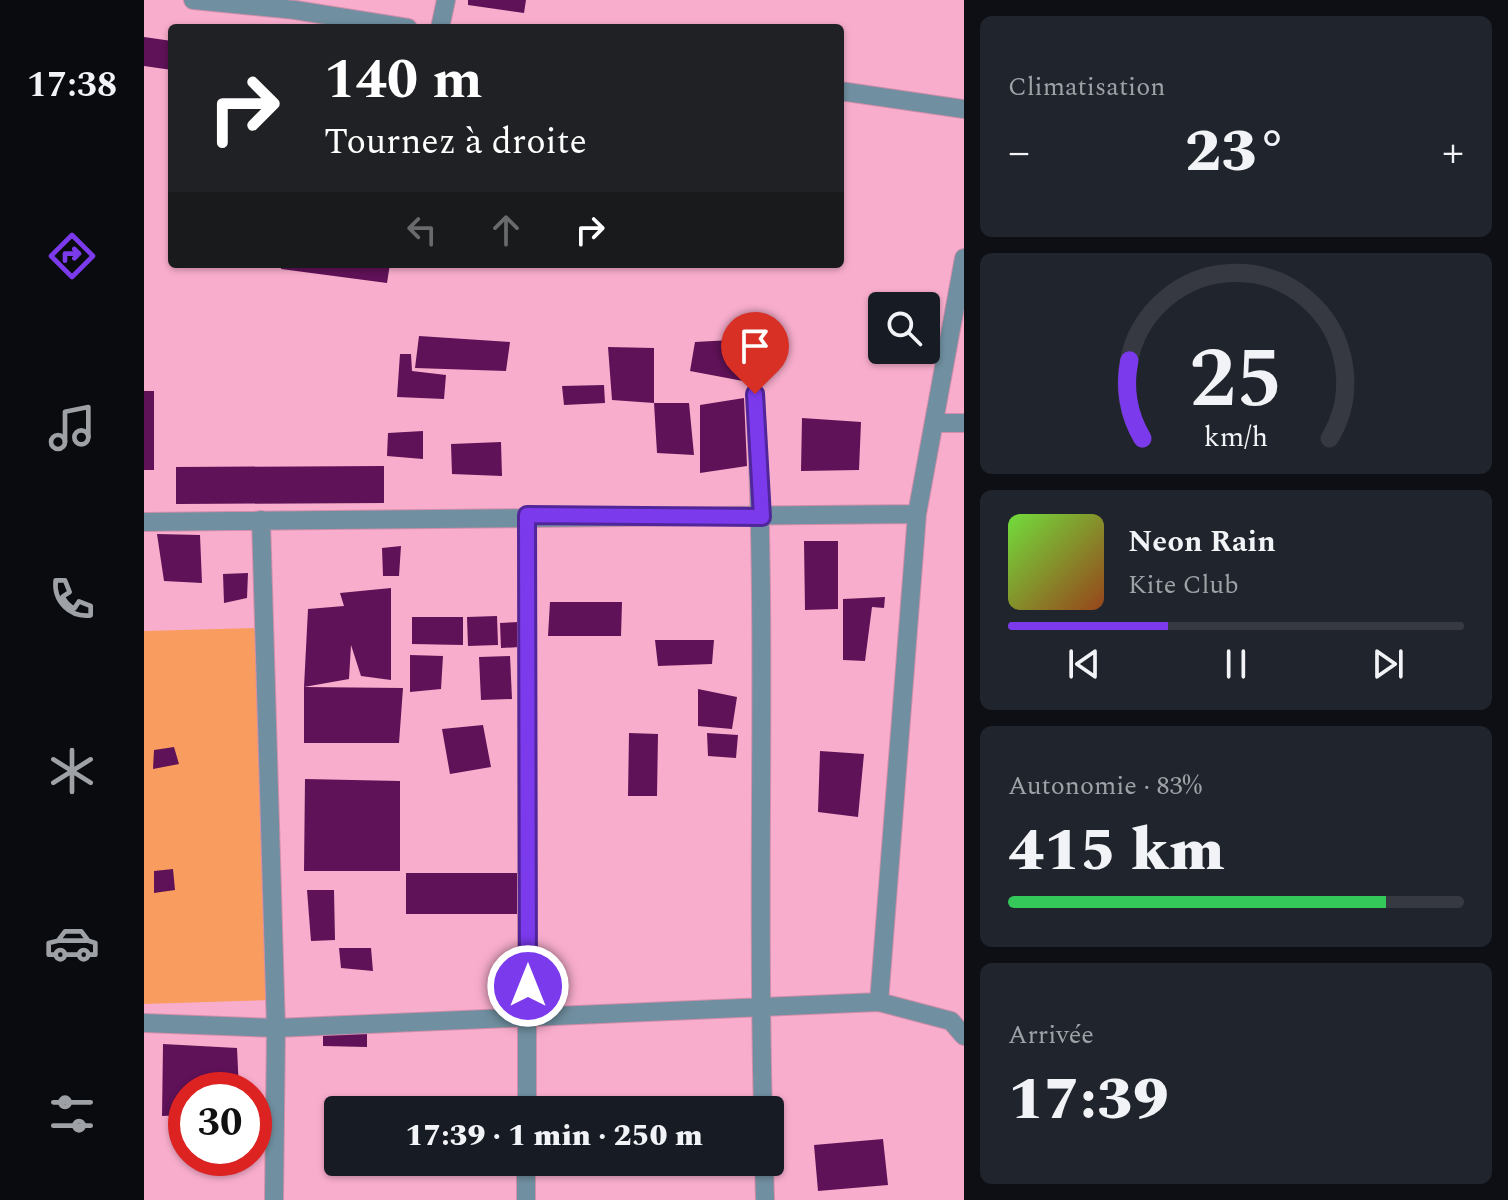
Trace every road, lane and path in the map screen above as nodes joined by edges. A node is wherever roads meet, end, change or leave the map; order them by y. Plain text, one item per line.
1 (193, 0) edge
2 (446, 0) edge
3 (296, 5) edge
4 (389, 24) edge
5 (441, 24) edge
6 (844, 92) edge
7 (964, 109) edge
8 (964, 258) edge
9 (755, 394) dead end
10 (936, 423) junction
11 (964, 423) edge
12 (917, 514) junction
13 (527, 515) junction
14 (762, 517) junction
15 (261, 520) junction
16 (144, 522) edge
17 (879, 1002) junction
18 (760, 1005) junction
19 (528, 1017) junction
20 (144, 1023) edge
21 (276, 1028) junction
22 (964, 1036) edge
23 (527, 1096) edge
24 (763, 1096) edge
25 (526, 1176) edge
26 (764, 1176) edge
27 (274, 1200) edge
28 (526, 1200) edge
29 (765, 1200) edge

1 - 3 street
2 - 5 street
3 - 4 street
6 - 7 street
8 - 10 street
9 - 14 street
10 - 11 street
10 - 12 street
12 - 14 street
12 - 17 street
13 - 14 street
13 - 15 street
13 - 19 street
14 - 18 street
15 - 16 street
15 - 21 street
17 - 18 street
17 - 22 street
18 - 19 street
18 - 24 street
19 - 21 street
19 - 23 street
20 - 21 street
21 - 27 street
25 - 28 street
26 - 29 street

